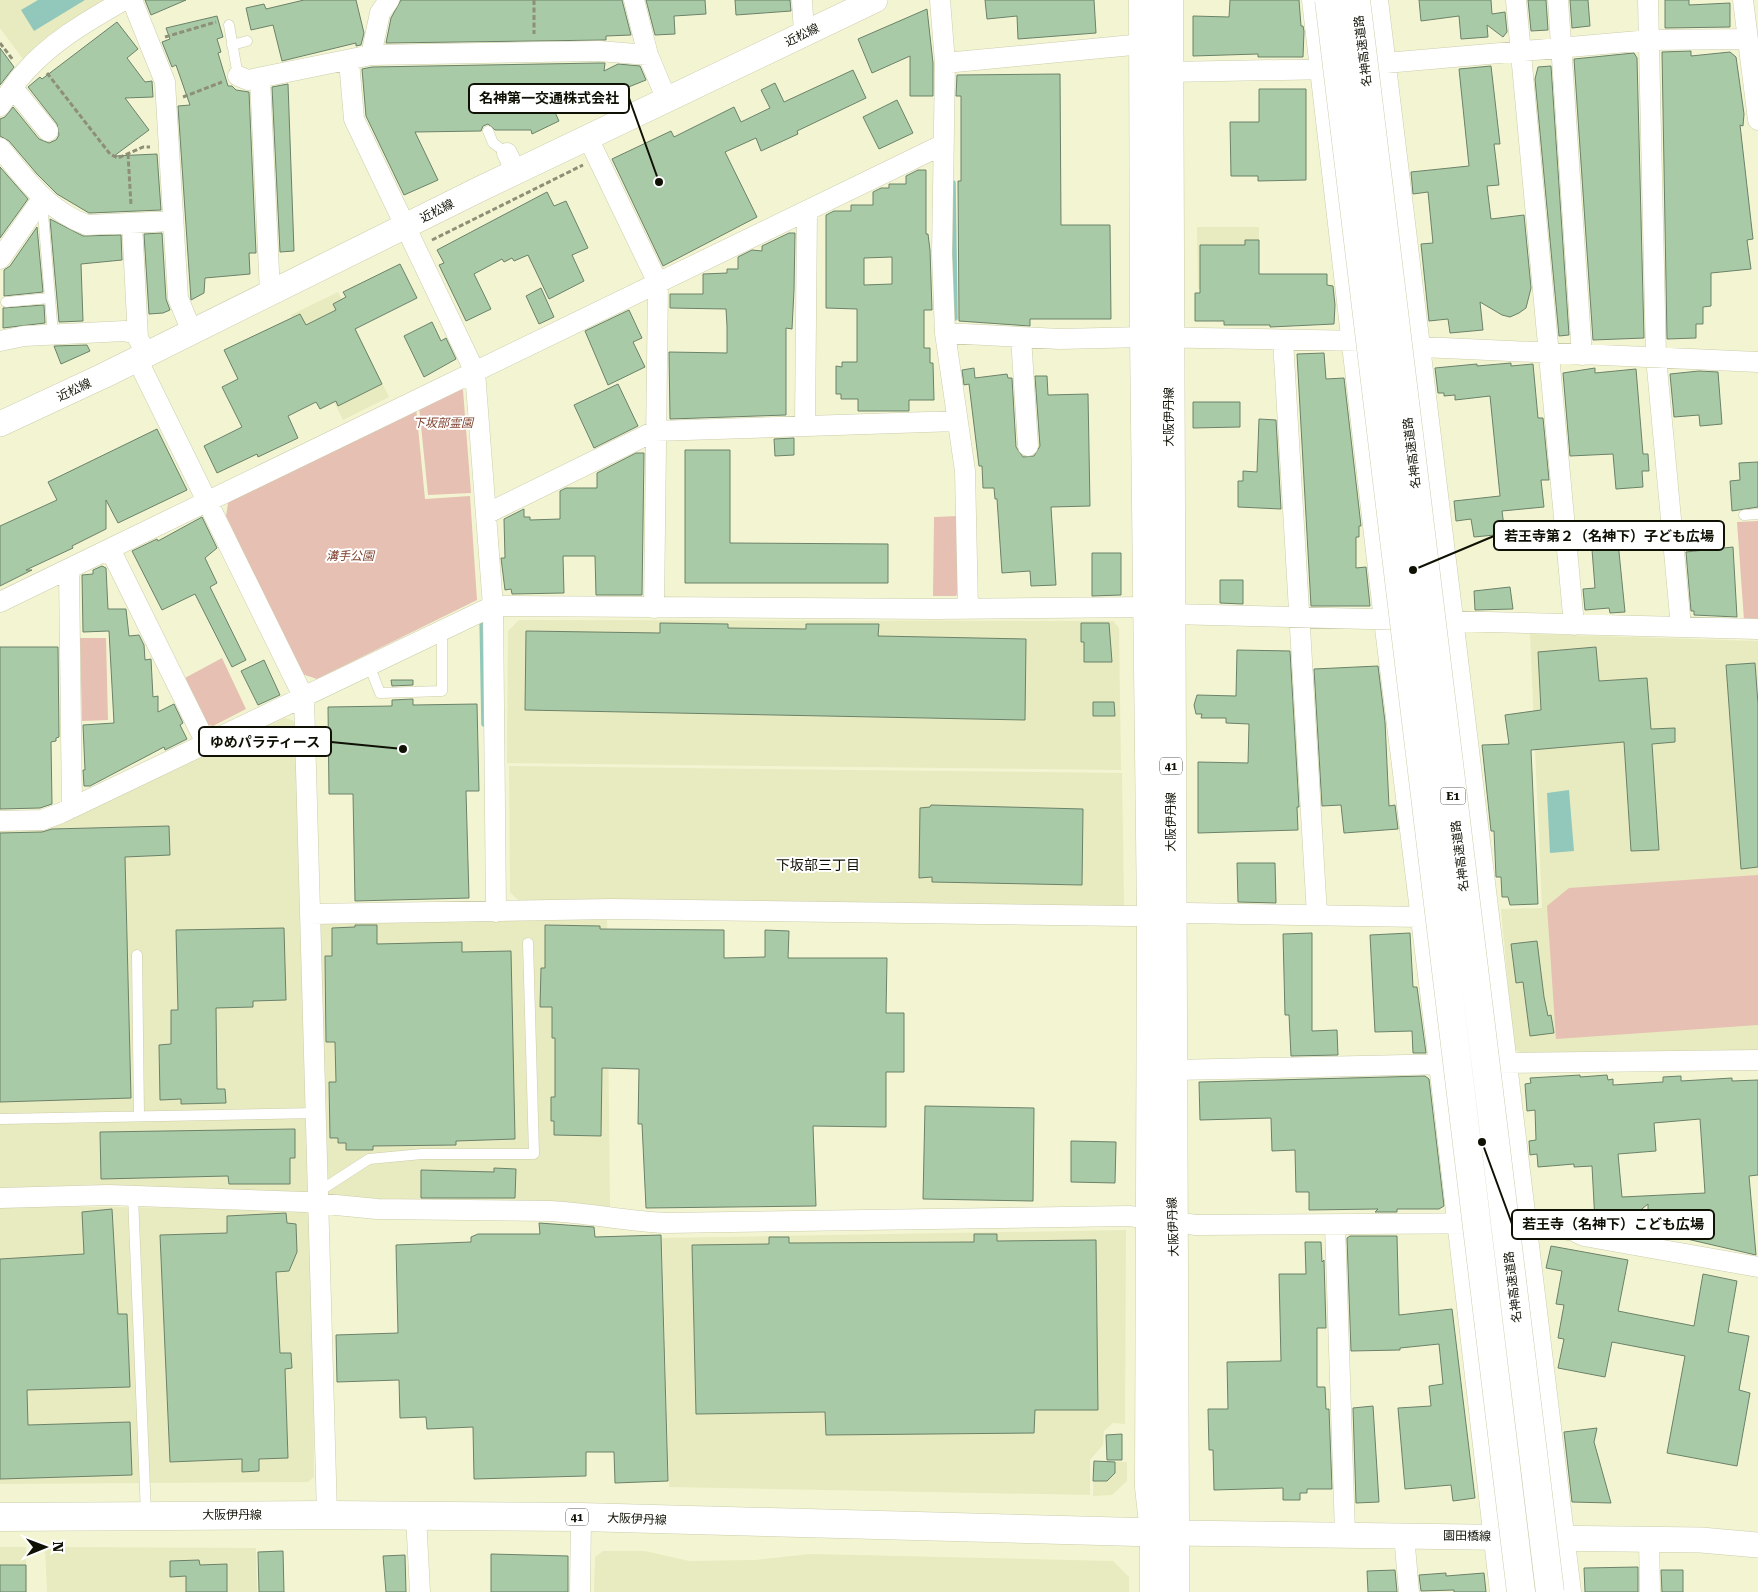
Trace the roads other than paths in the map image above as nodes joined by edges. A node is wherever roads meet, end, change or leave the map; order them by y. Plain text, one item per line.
1 (124, 0) edge
2 (132, 0) edge
3 (389, 0) edge
4 (634, 0) edge
5 (802, 0) edge
6 (875, 0) edge
7 (940, 0) edge
8 (1143, 0) edge
9 (1169, 0) edge
10 (1312, 0) edge
11 (1329, 0) edge
12 (1356, 0) edge
13 (1378, 0) edge
14 (1516, 0) edge
15 (1558, 0) edge
16 (1648, 0) edge
17 (1743, 0) edge
18 (226, 22) road end
19 (804, 34) junction
20 (1748, 39) junction
21 (1650, 40) junction
22 (247, 41) dead end
23 (1143, 44) junction
24 (232, 45) junction
25 (1562, 47) junction
26 (1520, 50) junction
27 (371, 55) junction
28 (648, 55) junction
29 (349, 61) junction
30 (1386, 62) junction
31 (945, 63) junction
32 (1320, 71) junction
33 (1169, 72) junction
34 (238, 76) joint
35 (260, 78) junction
36 (13, 88) junction
37 (667, 100) junction
38 (0, 106) edge
39 (1758, 120) edge
40 (48, 131) dead end
41 (488, 131) dead end
42 (588, 138) junction
43 (942, 145) junction
44 (0, 148) edge
45 (512, 162) junction
46 (42, 199) junction
47 (807, 211) junction
48 (173, 221) junction
49 (132, 223) junction
50 (404, 228) junction
51 (0, 259) edge
52 (658, 283) junction
53 (270, 293) junction
54 (50, 298) junction
55 (6, 302) dead end
56 (192, 332) junction
57 (945, 333) junction
58 (53, 335) junction
59 (1021, 337) junction
60 (1156, 338) junction
61 (1283, 340) junction
62 (1352, 341) junction
63 (0, 342) edge
64 (1421, 343) junction
65 (141, 351) junction
66 (1549, 353) junction
67 (1582, 355) junction
68 (1656, 358) junction
69 (1758, 362) edge
70 (474, 372) junction
71 (957, 421) junction
72 (0, 424) edge
73 (805, 426) junction
74 (654, 431) junction
75 (1028, 446) dead end
76 (208, 501) junction
77 (486, 514) junction
78 (1758, 514) edge
79 (1744, 515) dead end
80 (110, 549) junction
81 (69, 569) junction
82 (0, 602) edge
83 (493, 606) junction
84 (654, 608) junction
85 (968, 609) junction
86 (1158, 611) junction
87 (1300, 618) junction
88 (1384, 620) junction
89 (1455, 622) junction
90 (1574, 625) junction
91 (1681, 627) junction
92 (1758, 629) edge
93 (442, 630) junction
94 (369, 665) junction
95 (304, 697) junction
96 (206, 744) junction
97 (72, 808) junction
98 (0, 821) edge
99 (1486, 904) junction
100 (496, 912) junction
101 (310, 914) junction
102 (1317, 915) junction
103 (1421, 915) junction
104 (1162, 916) junction
105 (528, 942) dead end
106 (137, 955) dead end
107 (1758, 1060) edge
108 (1506, 1062) junction
109 (1439, 1064) junction
110 (1174, 1070) junction
111 (316, 1112) junction
112 (139, 1116) junction
113 (0, 1119) edge
114 (133, 1196) junction
115 (0, 1198) edge
116 (318, 1198) junction
117 (1160, 1220) junction
118 (1526, 1222) junction
119 (1458, 1224) junction
120 (1335, 1225) junction
121 (1758, 1267) edge
122 (327, 1514) junction
123 (146, 1515) junction
124 (416, 1516) junction
125 (0, 1517) edge
126 (581, 1517) junction
127 (1164, 1533) junction
128 (1345, 1534) junction
129 (1404, 1535) junction
130 (1494, 1536) junction
131 (1565, 1538) junction
132 (1649, 1539) junction
133 (1758, 1545) edge
134 (420, 1592) edge
135 (580, 1592) edge
136 (1154, 1592) edge
137 (1175, 1592) edge
138 (1409, 1592) edge
139 (1500, 1592) edge
140 (1521, 1592) edge
141 (1550, 1592) edge
142 (1571, 1592) edge
143 (1650, 1592) edge

1 - 36 street
2 - 48 street
3 - 27 street
4 - 28 street
5 - 19 street
6 - 19 street, 近松線
7 - 31 street
8 - 23 main road, 大阪伊丹線 / 41
9 - 33 main road, 大阪伊丹線 / 41
10 - 32 street
11 - 140 main road, E1, bridge
12 - 141 main road, 名神高速道路 / E1, bridge
13 - 30 street
14 - 26 street
15 - 25 street
16 - 21 street
17 - 20 street
18 - 24 lane
19 - 37 street, 近松線
20 - 21 street
20 - 39 street
21 - 25 street
21 - 68 street
22 - 24 lane
23 - 31 street
23 - 60 main road, 大阪伊丹線 / 41
24 - 34 lane
25 - 26 street
25 - 67 street
26 - 30 street
26 - 66 street
27 - 28 street
27 - 29 street
28 - 37 street
29 - 35 street
29 - 50 street
30 - 32 street
30 - 64 street
31 - 43 street
32 - 33 street
32 - 62 street
33 - 60 main road, 大阪伊丹線 / 41
34 - 35 street
35 - 53 street
36 - 38 street
36 - 40 street
37 - 42 street, 近松線
41 - 45 lane
42 - 45 street, 近松線
42 - 52 street
43 - 47 street
43 - 57 street
44 - 46 street
45 - 50 street, 近松線
46 - 49 street
46 - 51 street
46 - 54 lane
47 - 52 street
47 - 73 street
48 - 49 street
48 - 56 street
49 - 65 street
50 - 53 street, 近松線
50 - 70 street
52 - 70 street
52 - 74 street
53 - 56 street, 近松線
54 - 55 lane
54 - 58 lane
56 - 65 street, 近松線
57 - 59 street
57 - 71 street
58 - 63 street
58 - 65 street
59 - 60 street
59 - 75 street
60 - 61 street
60 - 86 main road, 大阪伊丹線 / 41
61 - 62 street
61 - 87 street
62 - 64 street
62 - 88 street
64 - 66 street
64 - 89 street
65 - 72 street, 近松線
65 - 76 street
66 - 67 street
66 - 90 street
67 - 68 street
68 - 69 street
68 - 91 street
70 - 76 street
70 - 77 street
71 - 73 street
71 - 85 street
73 - 74 street
74 - 77 street
74 - 84 street
76 - 80 street
76 - 95 street
77 - 83 street
78 - 79 lane
80 - 81 street
80 - 96 street
81 - 82 street
81 - 97 street
83 - 84 street
83 - 93 street
83 - 100 street
84 - 85 street
85 - 86 street
86 - 87 street
86 - 104 main road, 大阪伊丹線 / 41
87 - 88 street
87 - 102 street
88 - 89 street
88 - 103 street
89 - 90 street
89 - 99 street
90 - 91 street
91 - 92 street
93 - 94 street
93 - 94 lane
94 - 95 street
95 - 96 street
95 - 101 street
96 - 97 street
97 - 98 street
99 - 103 street
99 - 108 street
100 - 101 street
100 - 104 street
101 - 111 street
102 - 103 street
102 - 104 street
103 - 109 street
104 - 110 main road, 大阪伊丹線 / 41
104 - 117 main road, 大阪伊丹線 / 41
105 - 116 lane
106 - 112 lane
107 - 108 street
108 - 109 street
108 - 118 street
109 - 110 street
109 - 119 street
110 - 117 main road, 大阪伊丹線 / 41
111 - 112 lane
111 - 116 street
112 - 113 lane
114 - 115 street
114 - 116 street
114 - 123 lane
116 - 117 street
116 - 122 street
117 - 120 street
117 - 127 main road, 大阪伊丹線 / 41
118 - 119 street
118 - 121 street
118 - 131 street
119 - 120 street
119 - 130 street
120 - 128 street
122 - 123 main road, 大阪伊丹線 / 41
122 - 124 main road, 大阪伊丹線 / 41
123 - 125 main road, 大阪伊丹線 / 41
124 - 126 main road, 大阪伊丹線 / 41
124 - 134 street
126 - 127 main road, 大阪伊丹線 / 41
126 - 135 street
127 - 128 street, 園田橋線
127 - 136 main road
127 - 137 main road
128 - 129 street, 園田橋線
129 - 130 street, 園田橋線
129 - 138 street
130 - 131 street, 園田橋線
130 - 139 street
131 - 132 street, 園田橋線
131 - 142 street
132 - 133 street, 園田橋線
132 - 143 street

